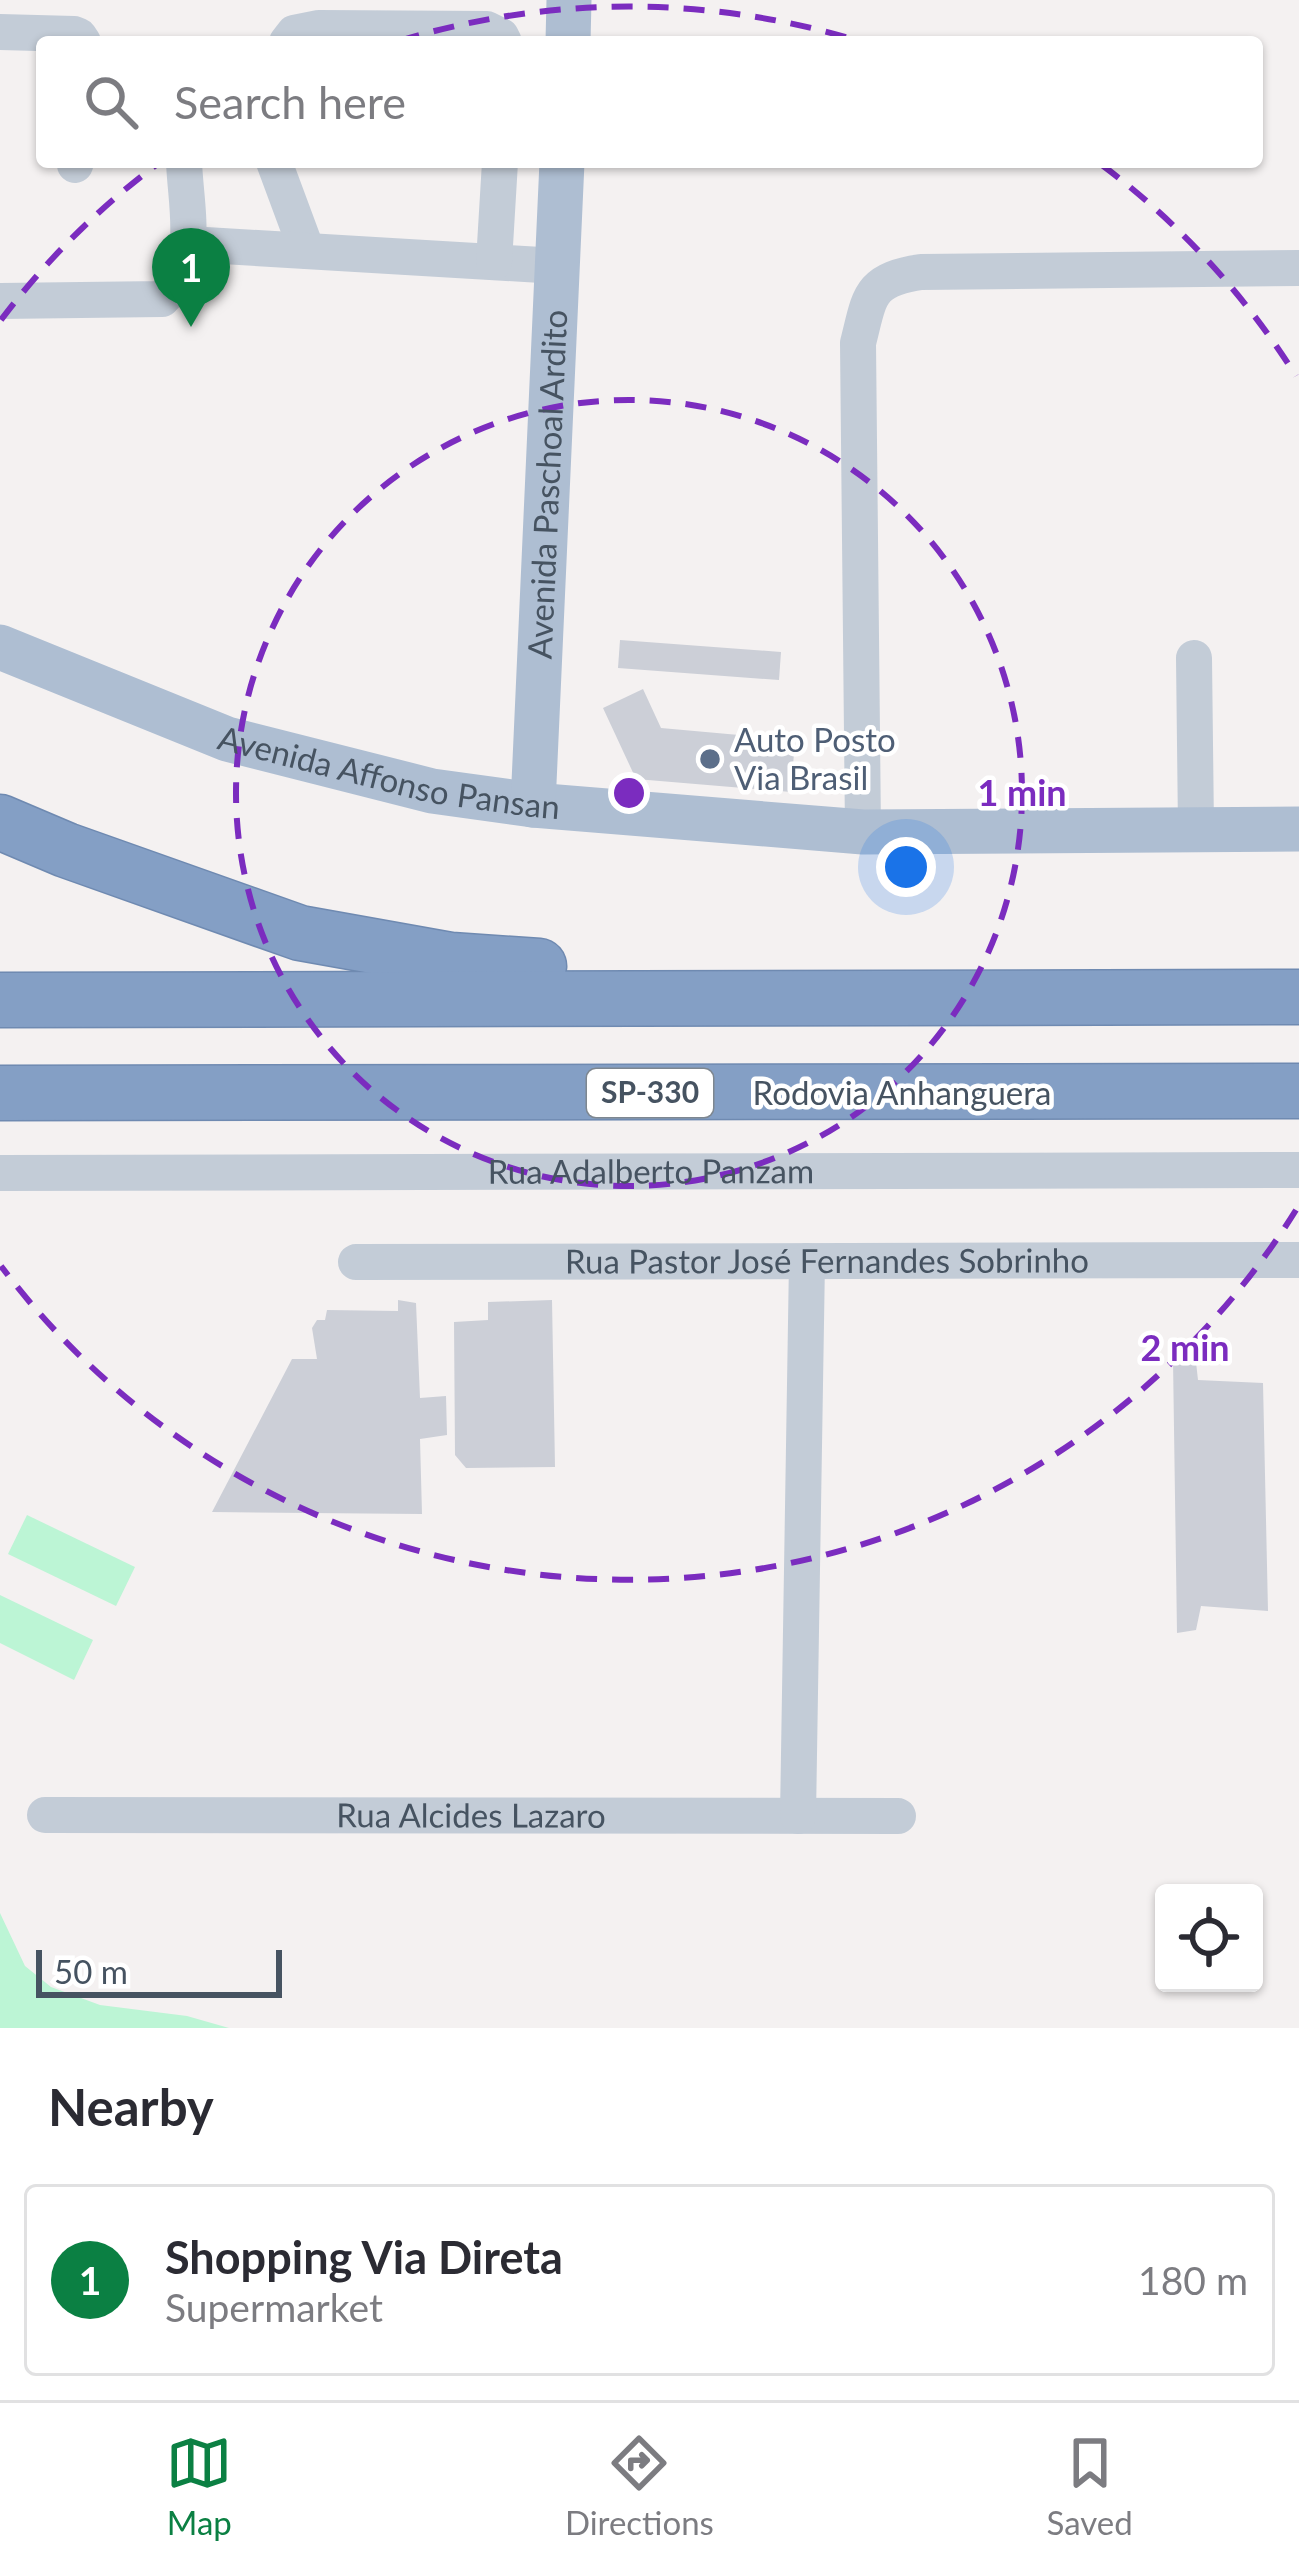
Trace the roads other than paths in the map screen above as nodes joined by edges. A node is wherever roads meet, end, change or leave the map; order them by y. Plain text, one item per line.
1 (569, 0) edge
2 (0, 32) edge
3 (79, 36) edge
4 (292, 36) edge
5 (501, 36) edge
6 (568, 36) edge
7 (184, 168) edge
8 (276, 168) edge
9 (500, 168) edge
10 (562, 168) edge
11 (189, 244) junction
12 (307, 251) junction
13 (494, 262) junction
14 (558, 266) junction
15 (1299, 268) edge
16 (0, 301) edge
17 (0, 647) edge
18 (1194, 658) dead end
19 (533, 805) junction
20 (0, 822) edge
21 (1196, 829) junction
22 (1299, 829) edge
23 (862, 832) junction
24 (619, 998) junction
25 (1299, 998) edge
26 (0, 1000) edge
27 (1299, 1090) edge
28 (0, 1093) edge
29 (1299, 1170) edge
30 (0, 1173) edge
31 (1299, 1260) edge
32 (356, 1262) dead end
33 (807, 1262) junction
34 (45, 1815) dead end
35 (798, 1816) junction
36 (898, 1816) dead end

1 - 6 main road
2 - 3 street
4 - 5 street
7 - 11 street
8 - 12 street
9 - 13 street
10 - 14 main road, Avenida Paschoal Ardito
11 - 12 street
11 - 16 street
12 - 13 street
13 - 14 street
14 - 19 main road, Avenida Paschoal Ardito
15 - 23 street
17 - 19 main road, Avenida Affonso Pansan
18 - 21 street
19 - 23 main road, Avenida Affonso Pansan
20 - 24 highway
21 - 22 main road, Avenida Affonso Pansan
21 - 23 main road, Avenida Affonso Pansan
24 - 25 highway
24 - 26 highway
27 - 28 highway, Rodovia Anhanguera / SP-330
29 - 30 street, Rua Adalberto Panzam
31 - 33 street, Rua Pastor José Fernandes Sobrinho
32 - 33 street, Rua Pastor José Fernandes Sobrinho
33 - 35 street
34 - 35 street, Rua Alcides Lazaro
35 - 36 street, Rua Alcides Lazaro

